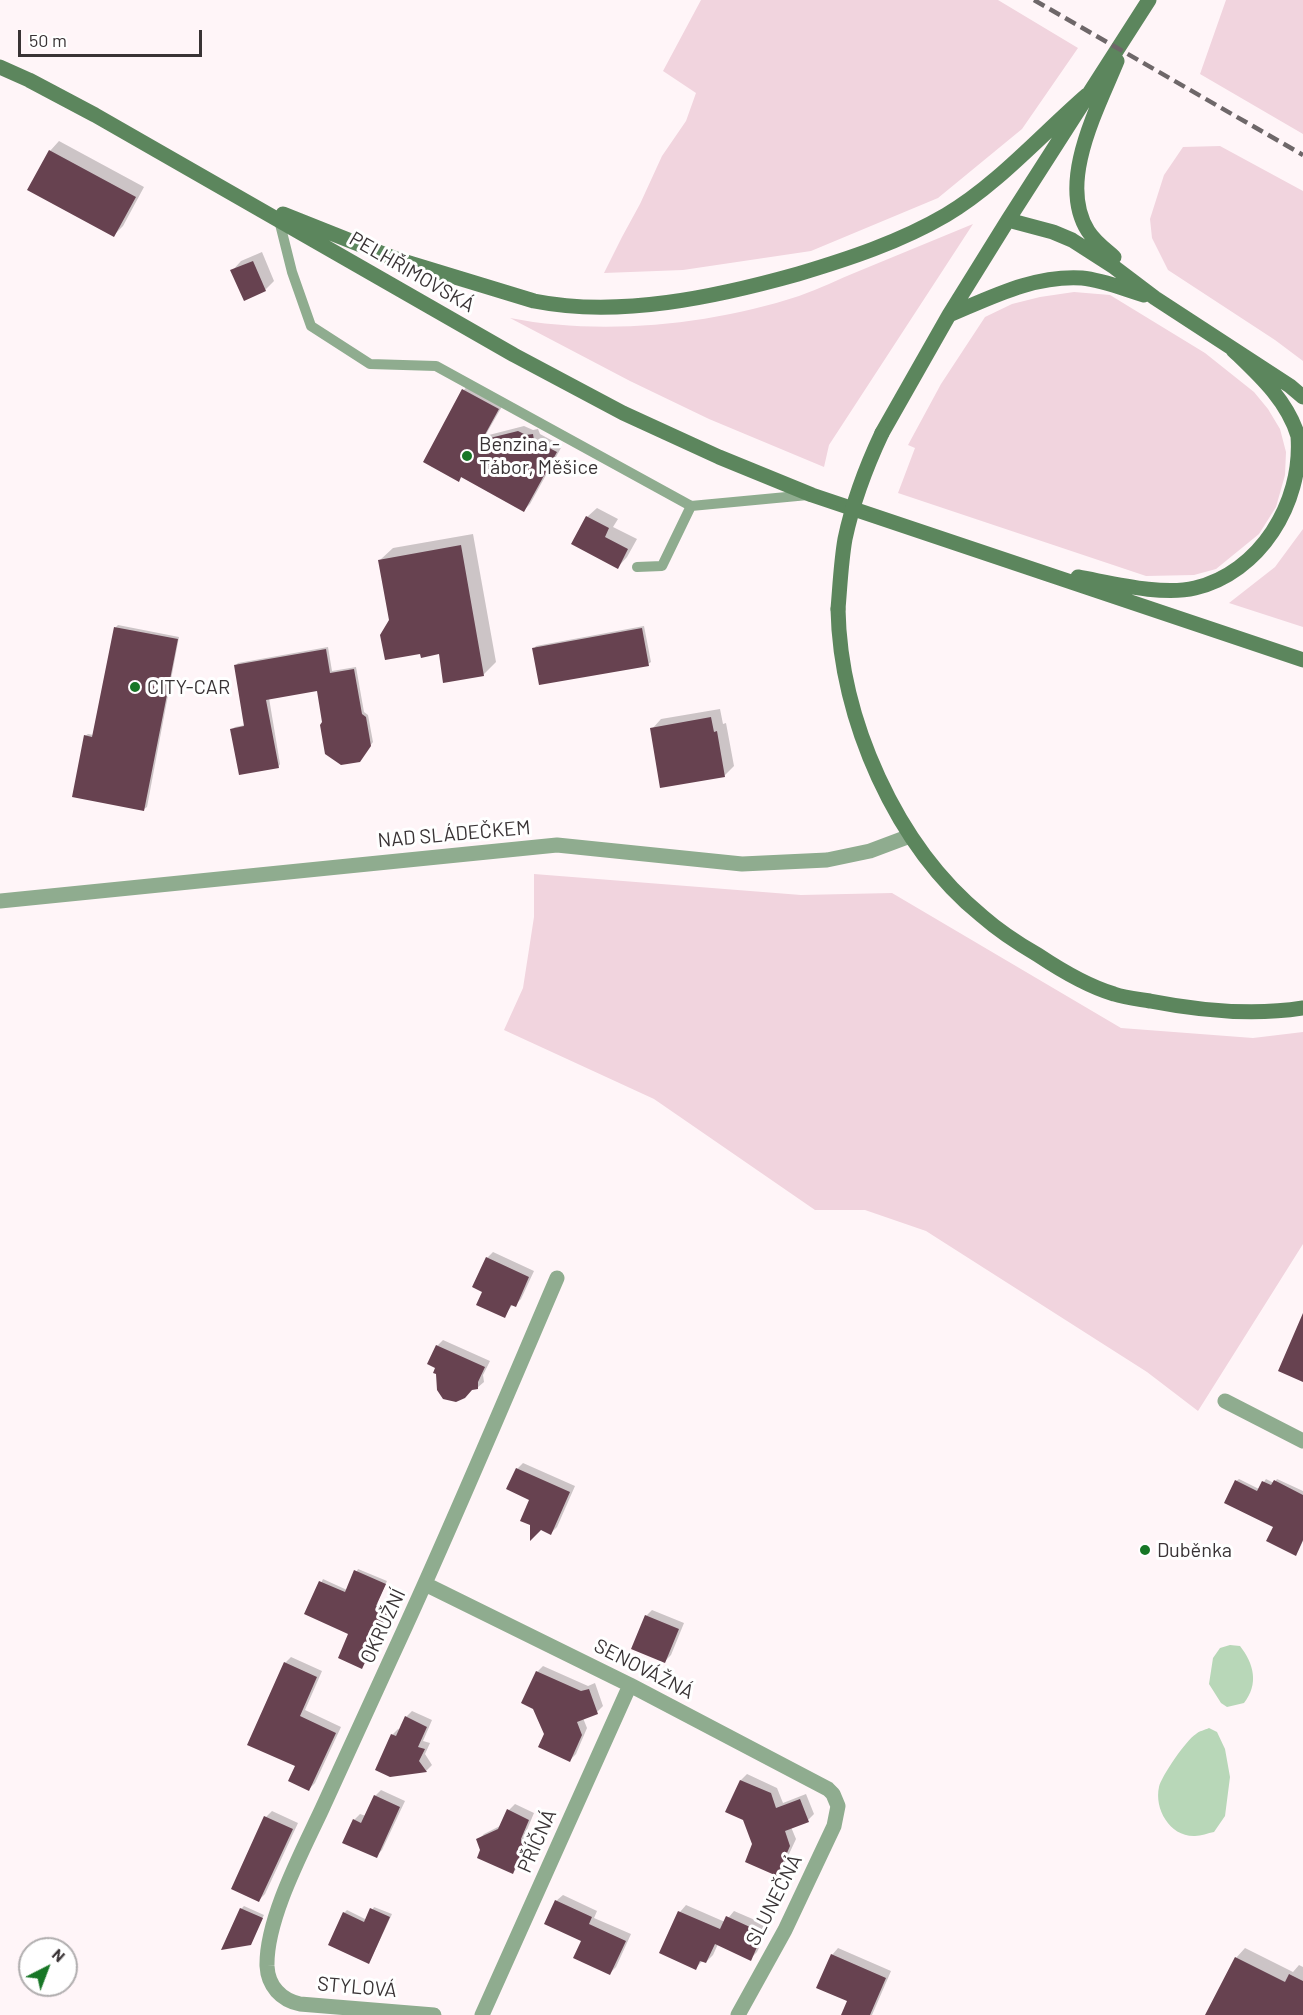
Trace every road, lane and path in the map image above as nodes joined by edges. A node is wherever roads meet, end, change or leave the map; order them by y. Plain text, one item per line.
1 (1149, 0) edge
2 (1130, 30) junction
3 (0, 67) edge
4 (1087, 95) junction
5 (235, 195) junction
6 (279, 220) junction
7 (1008, 220) junction
8 (1155, 298) junction
9 (949, 315) junction
10 (1233, 350) junction
11 (1303, 397) edge
12 (812, 495) junction
13 (691, 506) junction
14 (1020, 566) junction
15 (637, 567) dead end
16 (1303, 660) edge
17 (910, 836) junction
18 (0, 901) edge
19 (1303, 1008) edge
20 (557, 1278) dead end
21 (1225, 1401) dead end
22 (1303, 1441) edge
23 (425, 1584) junction
24 (630, 1685) junction
25 (837, 1800) joint
26 (279, 1994) joint
27 (434, 2015) edge
28 (482, 2015) edge
29 (738, 2015) edge

1 - 2 main road
2 - 4 main road
2 - 8 main road
3 - 5 main road, PELHŘIMOVSKÁ
4 - 5 main road
4 - 7 main road
5 - 6 main road, PELHŘIMOVSKÁ
6 - 12 main road, PELHŘIMOVSKÁ
6 - 13 lane
7 - 8 main road
7 - 9 main road
8 - 9 main road
8 - 10 main road
9 - 17 main road, bridge
10 - 11 main road
10 - 14 main road
12 - 13 lane
12 - 14 main road, PELHŘIMOVSKÁ
13 - 15 lane
14 - 16 main road
17 - 18 street, NAD SLÁDEČKEM
17 - 19 main road
20 - 23 street, OKRUŽNÍ
21 - 22 street
23 - 24 street, SENOVÁŽNÁ
23 - 26 street, OKRUŽNÍ
24 - 25 street, SENOVÁŽNÁ
24 - 28 street, PŘÍČNÁ
25 - 29 street, SLUNEČNÁ
26 - 27 street, STYLOVÁ

